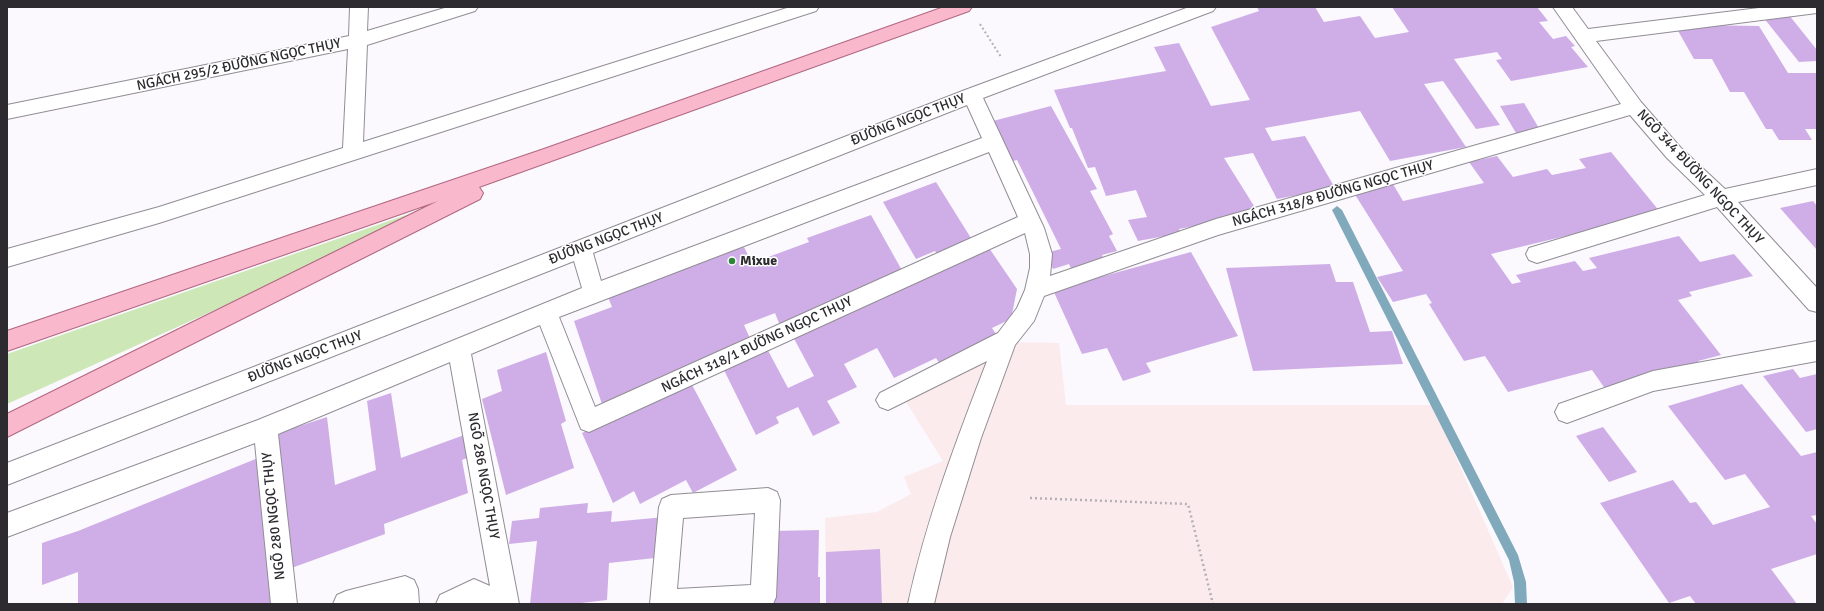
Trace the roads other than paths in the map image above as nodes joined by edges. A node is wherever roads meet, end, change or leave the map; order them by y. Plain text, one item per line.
1 (359, 7) edge
2 (469, 7) edge
3 (810, 7) edge
4 (963, 7) edge
5 (1207, 7) edge
6 (1562, 7) edge
7 (1817, 7) edge
8 (1584, 36) junction
9 (357, 41) junction
10 (972, 95) junction
11 (1634, 107) junction
12 (7, 112) edge
13 (994, 142) junction
14 (353, 154) junction
15 (551, 154) junction
16 (1817, 177) edge
17 (1721, 198) junction
18 (1030, 221) junction
19 (581, 249) junction
20 (1536, 254) dead end
21 (7, 258) edge
22 (1036, 290) junction
23 (594, 293) junction
24 (1817, 302) edge
25 (546, 313) junction
26 (7, 340) edge
27 (1006, 340) junction
28 (459, 348) junction
29 (1817, 351) edge
30 (888, 400) dead end
31 (1567, 412) dead end
32 (7, 426) edge
33 (265, 428) junction
34 (7, 474) edge
35 (7, 525) edge
36 (284, 604) edge
37 (346, 604) edge
38 (406, 604) edge
39 (449, 604) edge
40 (497, 604) edge
41 (506, 604) edge
42 (663, 604) edge
43 (921, 604) edge

1 - 9 street
2 - 9 street, NGÁCH 295/2 ĐƯỜNG NGỌC THỤY
3 - 14 street
4 - 15 main road
5 - 10 street, ĐƯỜNG NGỌC THỤY
6 - 8 street, NGÕ 344 ĐƯỜNG NGỌC THỤY
7 - 8 street
8 - 11 street, NGÕ 344 ĐƯỜNG NGỌC THỤY
9 - 12 street, NGÁCH 295/2 ĐƯỜNG NGỌC THỤY
9 - 14 street
10 - 13 street
10 - 19 street, ĐƯỜNG NGỌC THỤY
11 - 17 street, NGÕ 344 ĐƯỜNG NGỌC THỤY
11 - 22 street, NGÁCH 318/8 ĐƯỜNG NGỌC THỤY
13 - 18 street
13 - 23 street
14 - 21 street
15 - 26 main road
15 - 32 main road
16 - 17 street
17 - 20 street
17 - 24 street, NGÕ 344 ĐƯỜNG NGỌC THỤY
18 - 22 street
18 - 25 street, NGÁCH 318/1 ĐƯỜNG NGỌC THỤY
19 - 23 street
19 - 34 street, ĐƯỜNG NGỌC THỤY
22 - 27 street
23 - 25 street
25 - 28 street
27 - 30 street
27 - 43 street
28 - 33 street
28 - 41 street, NGÕ 286 NGỌC THỤY
29 - 31 street
33 - 35 street
33 - 36 street, NGÕ 280 NGỌC THỤY
37 - 38 street
39 - 40 street
42 - 42 street

